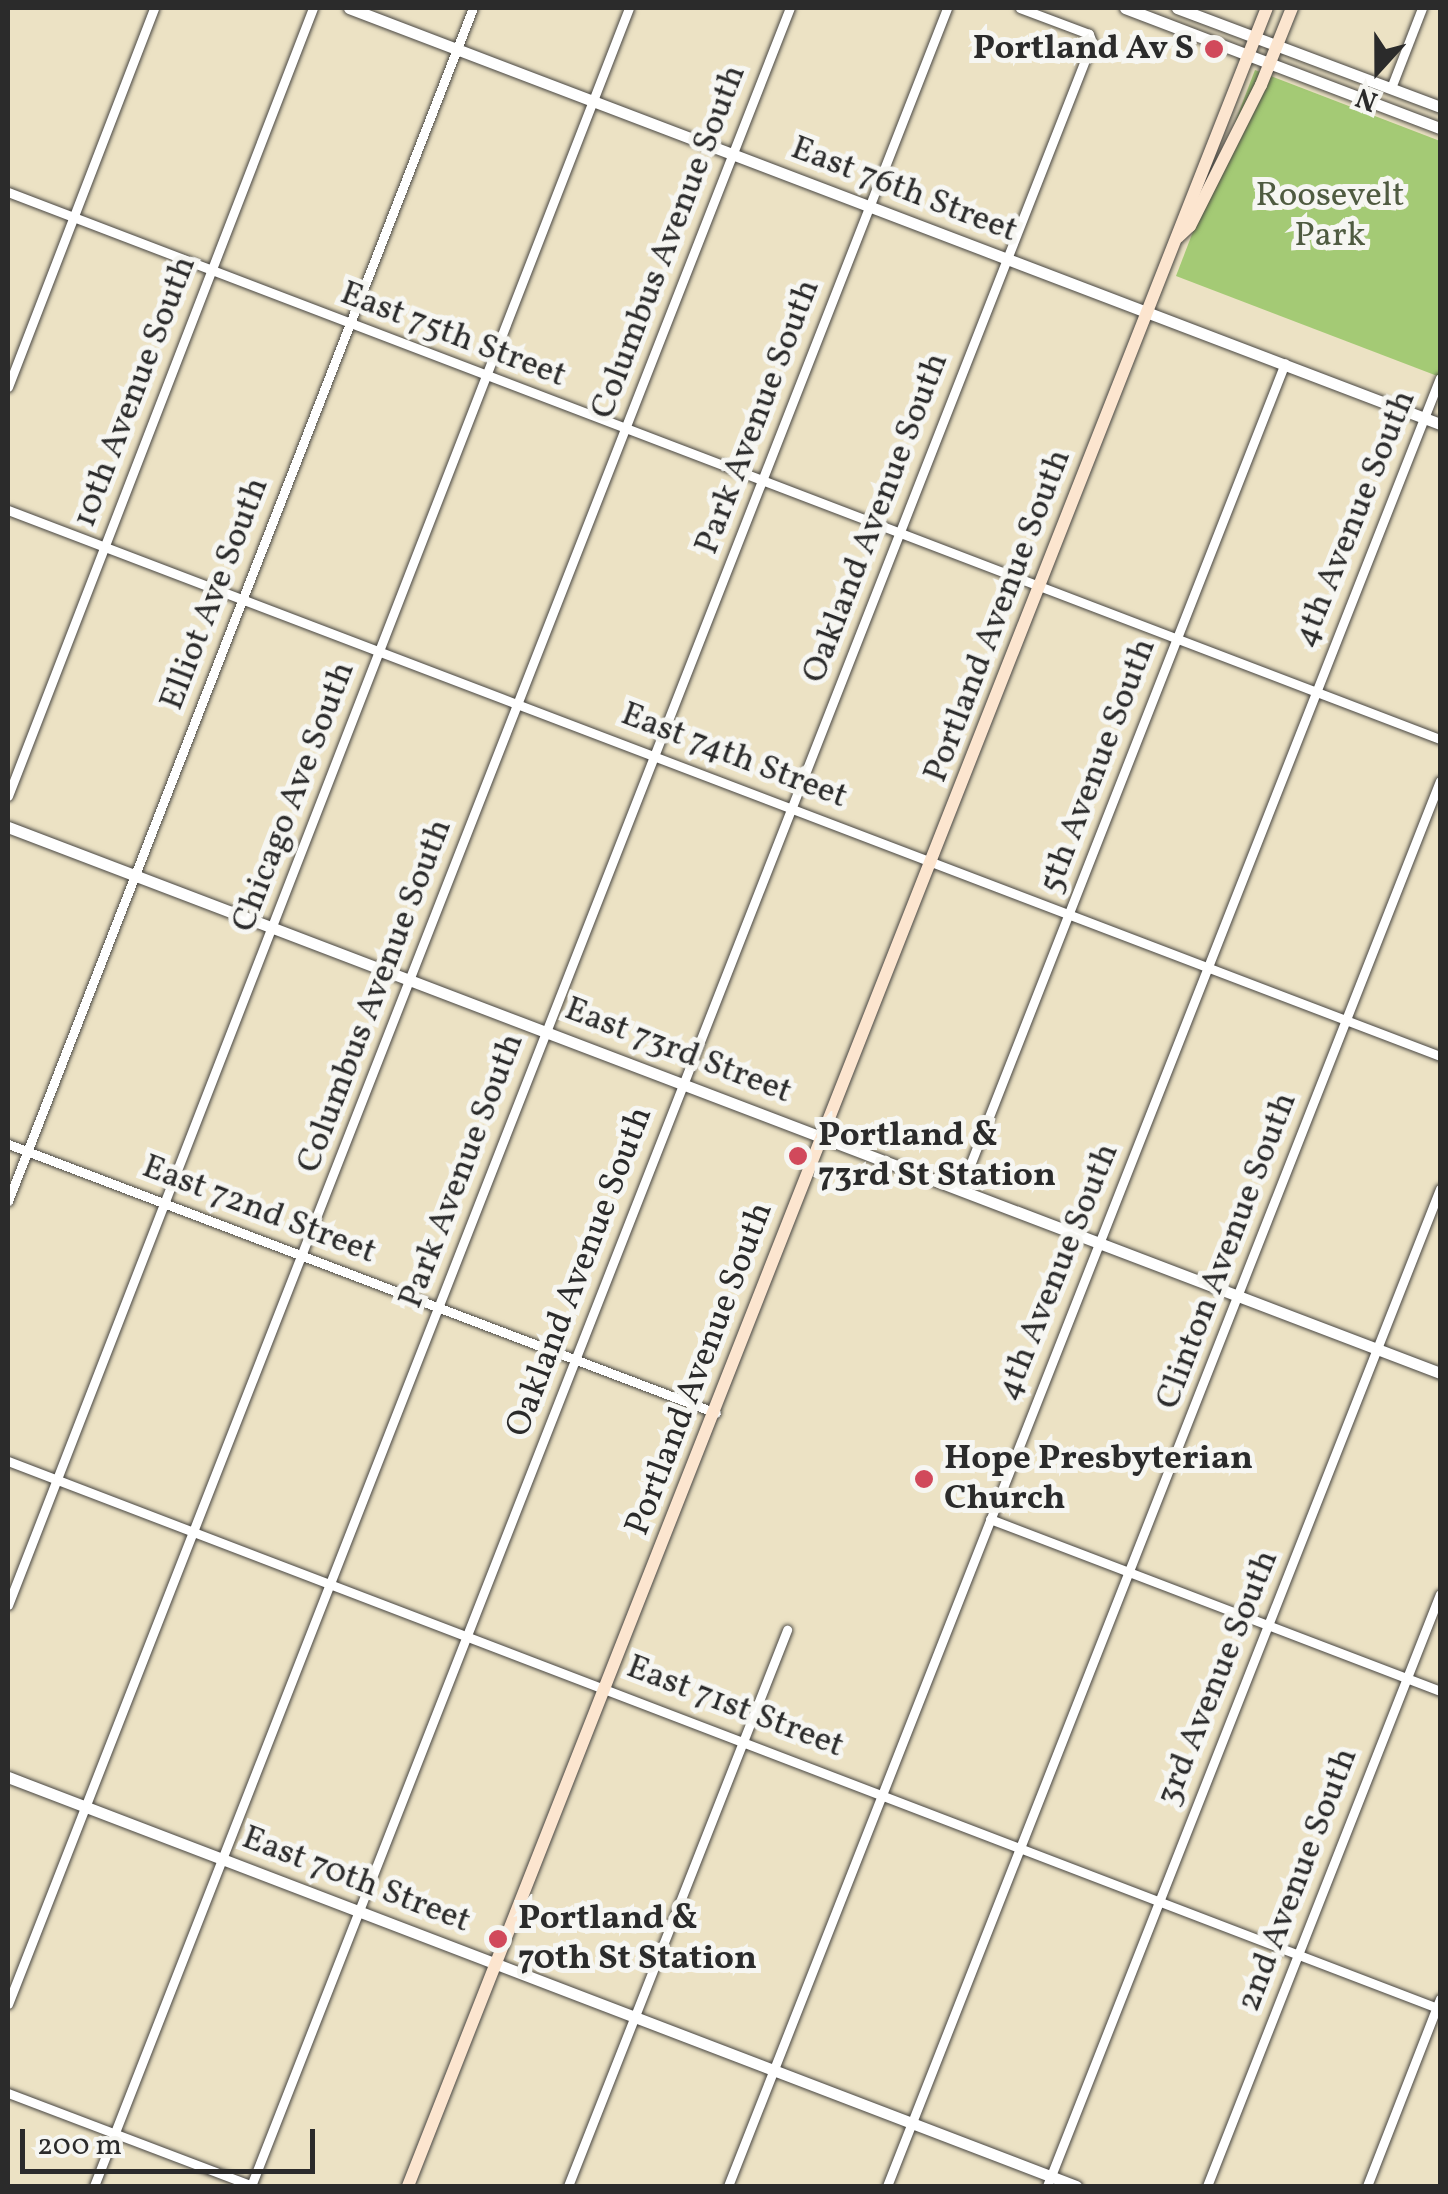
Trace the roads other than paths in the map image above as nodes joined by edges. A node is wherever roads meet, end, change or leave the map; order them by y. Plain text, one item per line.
1 (154, 8) edge
2 (314, 8) edge
3 (349, 8) edge
4 (472, 8) edge
5 (629, 8) edge
6 (790, 8) edge
7 (948, 8) edge
8 (1020, 8) edge
9 (1125, 8) edge
10 (1177, 8) edge
11 (1266, 8) edge
12 (1292, 8) edge
13 (1422, 8) edge
14 (1255, 37) junction
15 (1278, 45) junction
16 (457, 48) junction
17 (1248, 55) junction
18 (1271, 64) junction
19 (1391, 88) junction
20 (593, 101) junction
21 (1440, 107) edge
22 (1440, 128) edge
23 (732, 154) junction
24 (8, 192) edge
25 (870, 207) junction
26 (72, 219) junction
27 (1178, 237) junction
28 (1008, 258) junction
29 (211, 272) junction
30 (1147, 311) junction
31 (349, 324) junction
32 (1285, 363) junction
33 (486, 377) junction
34 (1440, 378) edge
35 (8, 386) edge
36 (1425, 418) junction
37 (1440, 424) edge
38 (624, 431) junction
39 (762, 481) junction
40 (8, 510) edge
41 (900, 534) junction
42 (104, 546) junction
43 (1041, 589) junction
44 (242, 599) junction
45 (1178, 638) junction
46 (380, 652) junction
47 (1316, 691) junction
48 (519, 705) junction
49 (1440, 739) edge
50 (655, 755) junction
51 (1440, 781) edge
52 (8, 796) edge
53 (792, 808) junction
54 (8, 826) edge
55 (934, 862) junction
56 (135, 876) junction
57 (1070, 914) junction
58 (272, 928) junction
59 (1209, 967) junction
60 (410, 980) junction
61 (1347, 1020) junction
62 (547, 1031) junction
63 (1440, 1056) edge
64 (684, 1082) junction
65 (823, 1136) junction
66 (8, 1144) edge
67 (27, 1152) junction
68 (960, 1188) junction
69 (1440, 1189) edge
70 (8, 1201) edge
71 (164, 1204) junction
72 (1100, 1242) junction
73 (302, 1256) junction
74 (1239, 1296) junction
75 (439, 1306) junction
76 (1377, 1349) junction
77 (575, 1359) junction
78 (1440, 1374) edge
79 (716, 1413) junction
80 (8, 1461) edge
81 (56, 1480) junction
82 (990, 1519) junction
83 (194, 1532) junction
84 (1130, 1572) junction
85 (331, 1581) junction
86 (1440, 1594) edge
87 (8, 1605) edge
88 (1268, 1626) junction
89 (787, 1630) dead end
90 (468, 1634) junction
91 (1407, 1679) junction
92 (606, 1687) junction
93 (1440, 1691) edge
94 (744, 1740) junction
95 (8, 1777) edge
96 (882, 1794) junction
97 (85, 1806) junction
98 (1021, 1848) junction
99 (222, 1859) junction
100 (1159, 1901) junction
101 (361, 1911) junction
102 (1299, 1954) junction
103 (497, 1964) junction
104 (8, 2004) edge
105 (1439, 2005) edge
106 (637, 2018) junction
107 (774, 2070) junction
108 (8, 2092) edge
109 (912, 2124) junction
110 (115, 2134) junction
111 (1049, 2182) edge
112 (94, 2186) edge
113 (252, 2186) edge
114 (408, 2186) edge
115 (568, 2186) edge
116 (728, 2186) edge
117 (888, 2186) edge
118 (1076, 2186) edge
119 (1208, 2186) edge
120 (1367, 2186) edge

1 - 26 street
2 - 29 street, 10th Avenue South
3 - 16 street, East 76th Street
4 - 16 street, Elliot Ave South
5 - 20 street, Chicago Ave South
6 - 23 street, Columbus Avenue South
7 - 25 street, Park Avenue South
8 - 28 street, Oakland Avenue South
9 - 17 street
10 - 14 street
11 - 14 main road, Portland Avenue South
12 - 15 main road, Portland Avenue South
13 - 19 street
14 - 15 street
14 - 17 main road, Portland Avenue South
15 - 18 main road, Portland Avenue South
15 - 19 street
16 - 20 street, East 76th Street
16 - 31 street, Elliot Ave South
17 - 18 street
17 - 27 main road, Portland Avenue South
18 - 22 street
18 - 27 main road, Portland Avenue South
19 - 21 street
20 - 23 street, East 76th Street
20 - 33 street, Chicago Ave South
23 - 25 street, East 76th Street
23 - 38 street, Columbus Avenue South
24 - 26 street, East 75th Street
25 - 28 street, East 76th Street
25 - 39 street, Park Avenue South
26 - 29 street, East 75th Street
26 - 35 street
27 - 30 main road, Portland Avenue South
28 - 30 street, East 76th Street
28 - 41 street, Oakland Avenue South
29 - 31 street, East 75th Street
29 - 42 street, 10th Avenue South
30 - 32 street, East 76th Street
30 - 43 main road, Portland Avenue South
31 - 33 street, East 75th Street
31 - 44 street, Elliot Ave South
32 - 36 street, East 76th Street
32 - 45 street, 5th Avenue South
33 - 38 street, East 75th Street
33 - 46 street, Chicago Ave South
34 - 36 street, 4th Avenue South
36 - 37 street, East 76th Street
36 - 47 street, 4th Avenue South
38 - 39 street, East 75th Street
38 - 48 street, Columbus Avenue South
39 - 41 street, East 75th Street
39 - 50 street, Park Avenue South
40 - 42 street, East 74th Street
41 - 43 street, East 75th Street
41 - 53 street, Oakland Avenue South
42 - 44 street, East 74th Street
42 - 52 street, 10th Avenue South
43 - 45 street, East 75th Street
43 - 55 main road, Portland Avenue South
44 - 46 street, East 74th Street
44 - 56 street, Elliot Ave South
45 - 47 street, East 75th Street
45 - 57 street, 5th Avenue South
46 - 48 street, East 74th Street
46 - 58 street, Chicago Ave South
47 - 49 street, East 75th Street
47 - 59 street, 4th Avenue South
48 - 50 street, East 74th Street
48 - 60 street, Columbus Avenue South
50 - 53 street, East 74th Street
50 - 62 street, Park Avenue South
51 - 61 street, Clinton Avenue South
53 - 55 street, East 74th Street
53 - 64 street, Oakland Avenue South
54 - 56 street, East 73rd Street
55 - 57 street, East 74th Street
55 - 65 main road, Portland Avenue South
56 - 58 street, East 73rd Street
56 - 67 street, Elliot Ave South
57 - 59 street, East 74th Street
57 - 68 street, 5th Avenue South
58 - 60 street, East 73rd Street
58 - 71 street, Chicago Ave South
59 - 61 street, East 74th Street
59 - 72 street, 4th Avenue South
60 - 62 street, East 73rd Street
60 - 73 street, Columbus Avenue South
61 - 63 street, East 74th Street
61 - 74 street, Clinton Avenue South
62 - 64 street, East 73rd Street
62 - 75 street, Park Avenue South
64 - 65 street, East 73rd Street
64 - 77 street, Oakland Avenue South
65 - 68 street, East 73rd Street
65 - 79 main road, Portland Avenue South
66 - 67 street, East 72nd Street
67 - 70 street, Elliot Ave South
67 - 71 street, East 72nd Street
68 - 72 street, East 73rd Street
69 - 76 street, 3rd Avenue South
71 - 73 street, East 72nd Street
71 - 81 street, Chicago Ave South
72 - 74 street, East 73rd Street
72 - 82 street, 4th Avenue South
73 - 75 street, East 72nd Street
73 - 83 street, Columbus Avenue South
74 - 76 street, East 73rd Street
74 - 84 street, Clinton Avenue South
75 - 77 street, East 72nd Street
75 - 85 street, Park Avenue South
76 - 78 street, East 73rd Street
76 - 88 street, 3rd Avenue South
77 - 79 street, East 72nd Street
77 - 90 street, Oakland Avenue South
79 - 92 main road, Portland Avenue South
80 - 81 street, East 71st Street
81 - 83 street, East 71st Street
81 - 87 street, Chicago Ave South
82 - 84 street
82 - 96 street, 4th Avenue South
83 - 85 street, East 71st Street
83 - 97 street, Columbus Avenue South
84 - 88 street
84 - 98 street, Clinton Avenue South
85 - 90 street, East 71st Street
85 - 99 street, Park Avenue South
86 - 91 street, 2nd Avenue South
88 - 91 street
88 - 100 street, 3rd Avenue South
89 - 94 street
90 - 92 street, East 71st Street
90 - 101 street, Oakland Avenue South
91 - 93 street
91 - 102 street, 2nd Avenue South
92 - 94 street, East 71st Street
92 - 103 main road, Portland Avenue South
94 - 96 street, East 71st Street
94 - 106 street
95 - 97 street, East 70th Street
96 - 98 street, East 71st Street
96 - 107 street, 4th Avenue South
97 - 99 street, East 70th Street
97 - 104 street, Columbus Avenue South
98 - 100 street, East 71st Street
98 - 109 street, Clinton Avenue South
99 - 101 street, East 70th Street
99 - 110 street, Park Avenue South
100 - 102 street, East 71st Street
100 - 111 street, 3rd Avenue South
101 - 103 street, East 70th Street
101 - 113 street, Oakland Avenue South
102 - 105 street, East 71st Street
102 - 119 street, 2nd Avenue South
103 - 106 street, East 70th Street
103 - 114 main road, Portland Avenue South
105 - 120 street
106 - 107 street, East 70th Street
106 - 115 street
107 - 109 street, East 70th Street
107 - 116 street, 4th Avenue South
108 - 110 street
109 - 111 street, East 70th Street
109 - 117 street, Clinton Avenue South
110 - 112 street, Park Avenue South
110 - 113 street
111 - 118 street, East 70th Street

